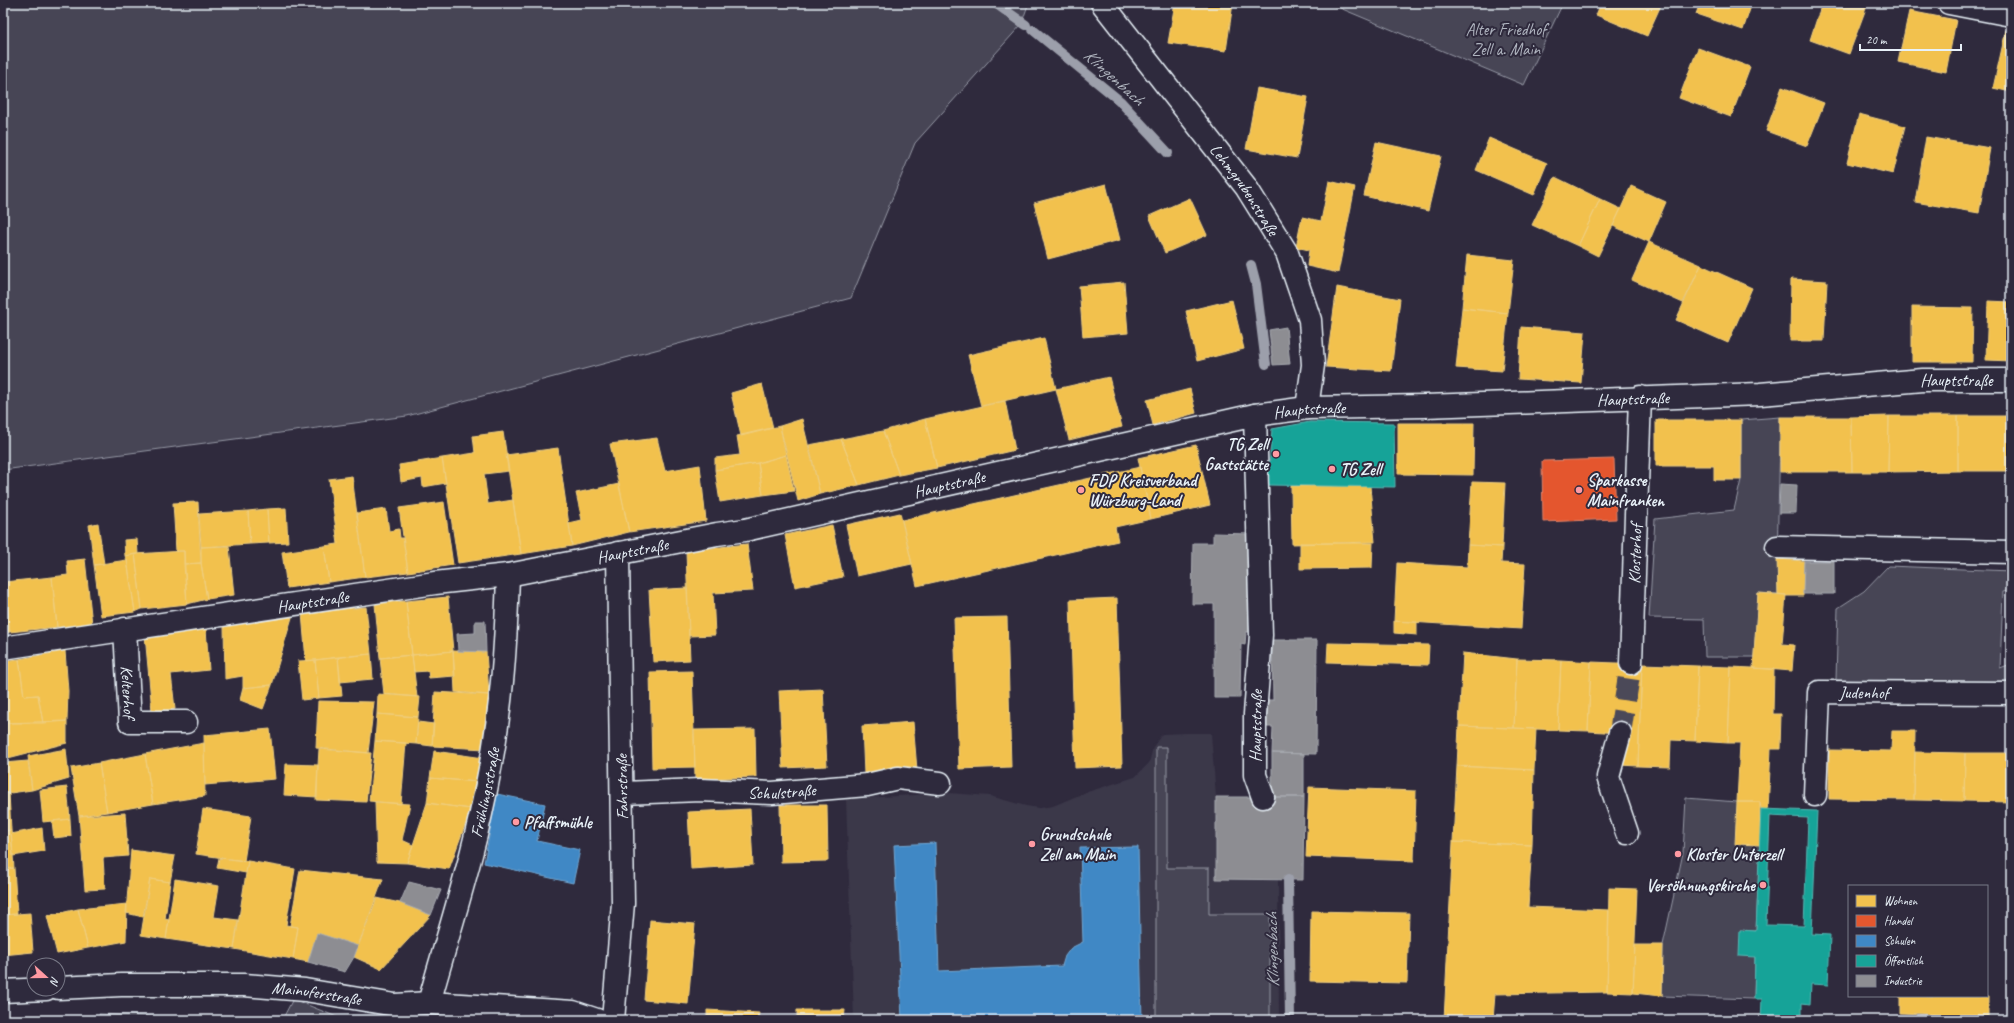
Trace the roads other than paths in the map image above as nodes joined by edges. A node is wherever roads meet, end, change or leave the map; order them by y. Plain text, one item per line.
1 (1102, 3) edge
2 (1949, 3) edge
3 (2011, 15) edge
4 (2011, 380) edge
5 (1640, 397) junction
6 (1307, 408) junction
7 (1255, 415) junction
8 (1777, 548) dead end
9 (2011, 552) edge
10 (618, 553) junction
11 (508, 575) junction
12 (125, 629) junction
13 (3, 648) edge
14 (1631, 663) tunnel mouth
15 (2011, 693) edge
16 (186, 722) dead end
17 (1620, 733) tunnel mouth
18 (940, 783) dead end
19 (623, 793) junction
20 (1815, 795) dead end
21 (1263, 797) dead end
22 (1627, 833) dead end
23 (66, 988) edge
24 (26, 989) edge
25 (3, 990) edge
26 (429, 1003) junction
27 (597, 1020) edge
28 (613, 1020) edge

1 - 6 street, Lehmgrubenstraße
2 - 3 street
4 - 5 street, Hauptstraße
5 - 6 street, Hauptstraße
5 - 14 street, Klosterhof
6 - 7 street, Hauptstraße
7 - 10 street, Hauptstraße
7 - 21 street, Hauptstraße
8 - 9 street
10 - 11 street, Hauptstraße
10 - 19 street, Fahrstraße
11 - 12 street, Hauptstraße
11 - 26 street, Frühlingsstraße
12 - 13 street, Hauptstraße
12 - 16 street, Kelterhof
15 - 20 street, Judenhof
17 - 22 street
18 - 19 street, Schulstraße
19 - 28 street, Fahrstraße
23 - 26 street, Mainuferstraße
24 - 25 street
26 - 27 street, Mainuferstraße

